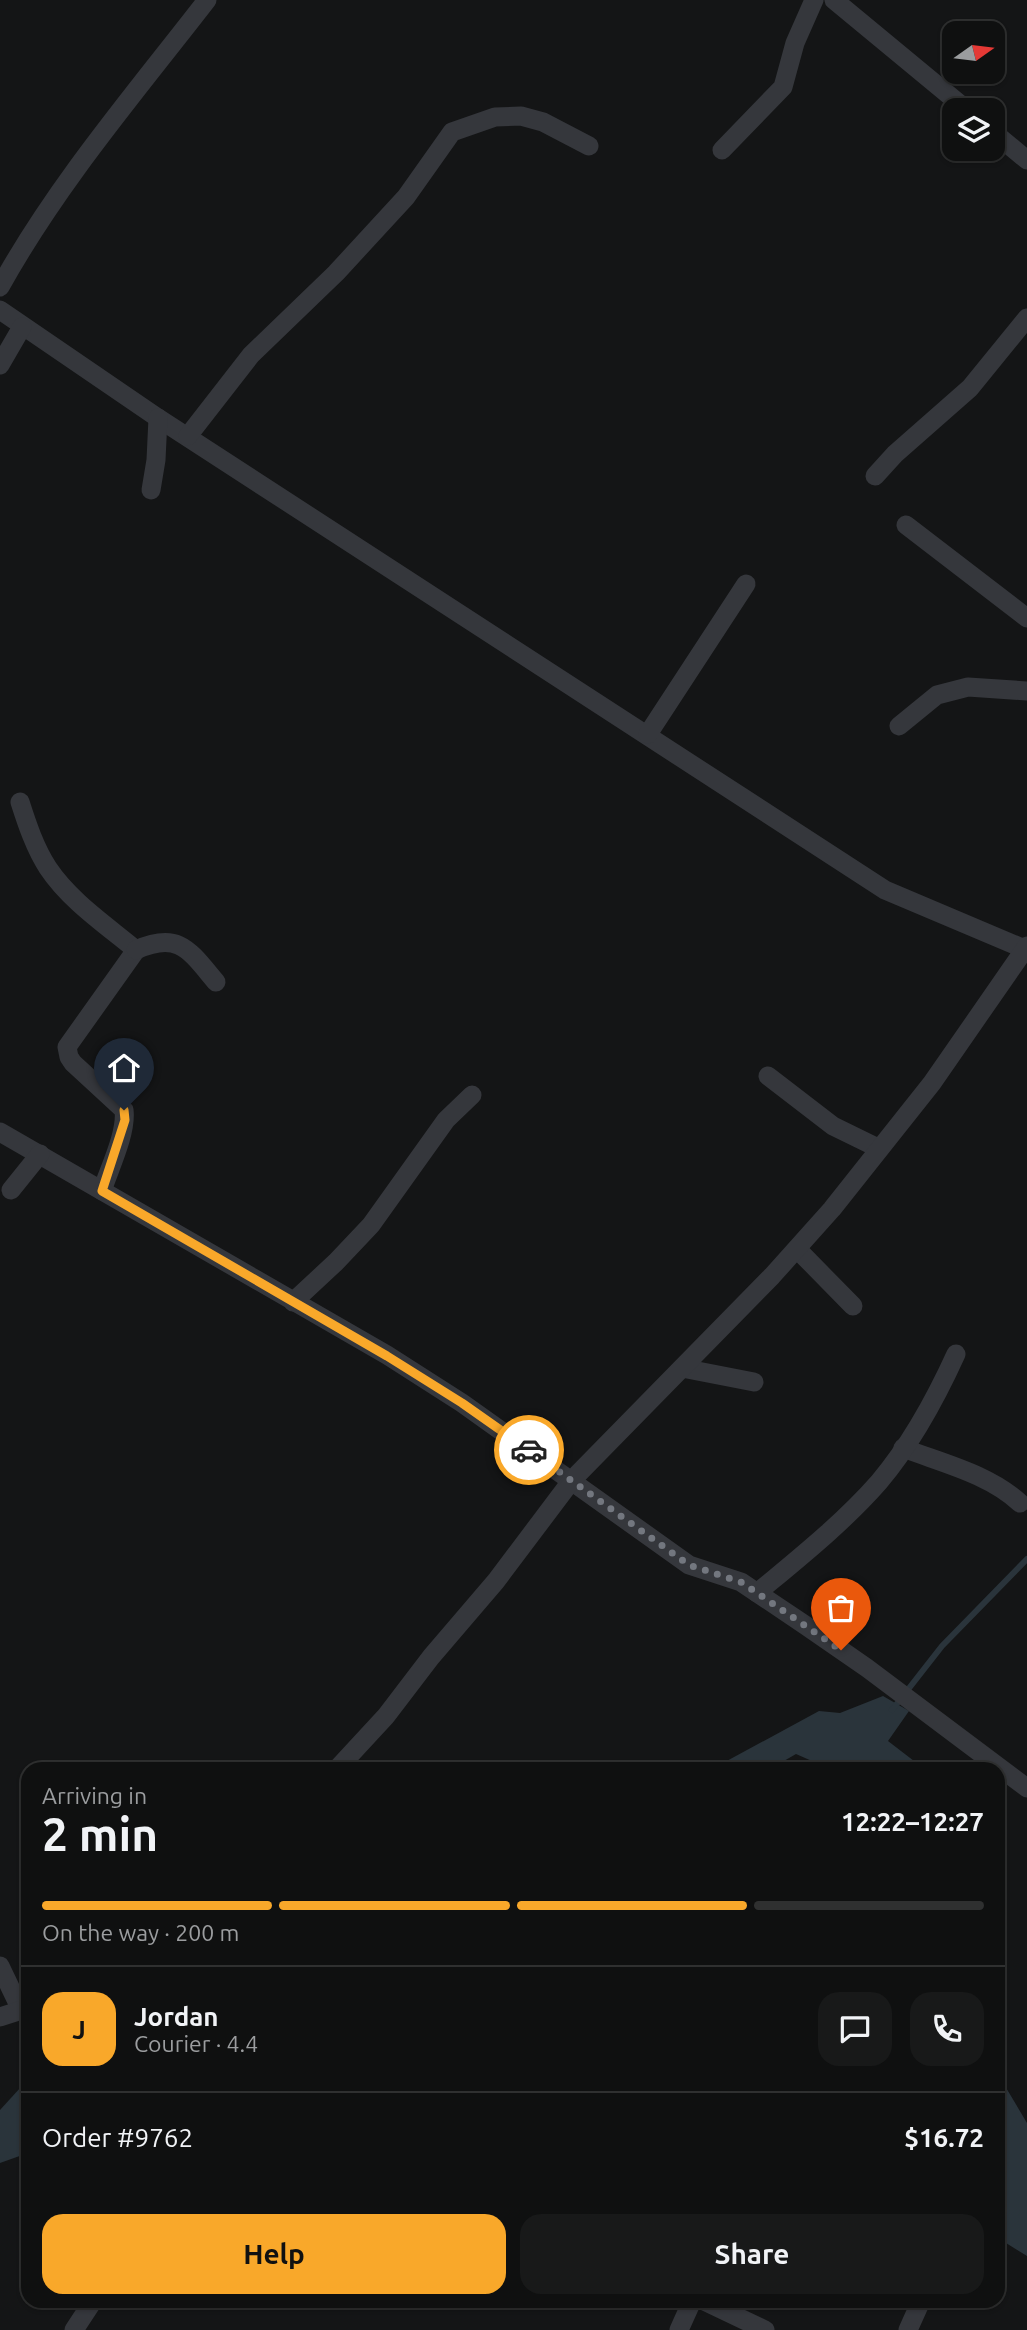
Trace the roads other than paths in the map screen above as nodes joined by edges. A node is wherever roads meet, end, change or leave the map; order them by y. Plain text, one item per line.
1 (207, 0) edge
2 (814, 0) edge
3 (834, 0) edge
4 (952, 98) edge
5 (1005, 142) edge
6 (589, 146) dead end
7 (722, 150) dead end
8 (1027, 160) edge
9 (0, 287) edge
10 (0, 310) edge
11 (1027, 318) edge
12 (22, 327) junction
13 (0, 365) edge
14 (158, 418) junction
15 (188, 436) junction
16 (875, 476) dead end
17 (151, 490) dead end
18 (906, 525) dead end
19 (746, 584) dead end
20 (1027, 618) edge
21 (1027, 691) edge
22 (899, 726) dead end
23 (648, 734) junction
24 (20, 802) dead end
25 (1027, 948) edge
26 (136, 950) junction
27 (216, 982) dead end
28 (768, 1076) dead end
29 (472, 1095) dead end
30 (0, 1132) edge
31 (878, 1148) junction
32 (40, 1154) junction
33 (11, 1190) dead end
34 (102, 1191) junction
35 (797, 1249) junction
36 (293, 1302) junction
37 (853, 1306) dead end
38 (956, 1354) dead end
39 (682, 1368) junction
40 (754, 1382) dead end
41 (903, 1448) junction
42 (572, 1480) junction
43 (1020, 1503) dead end
44 (757, 1593) junction
45 (343, 1762) edge
46 (991, 1762) edge
47 (1005, 1772) edge
48 (1027, 1788) edge
49 (0, 1966) edge
50 (21, 2002) edge
51 (21, 2010) edge
52 (0, 2017) edge
53 (88, 2308) edge
54 (689, 2308) edge
55 (719, 2308) edge
56 (917, 2308) edge
57 (74, 2330) edge
58 (679, 2330) edge
59 (765, 2330) edge
60 (908, 2330) edge

1 - 9 street
2 - 7 street
3 - 4 street
5 - 8 street
6 - 15 street
10 - 12 street
11 - 16 street
12 - 13 street
12 - 14 street
14 - 15 street
14 - 17 street
15 - 23 street
18 - 20 street
19 - 23 street
21 - 22 street
23 - 25 street
24 - 26 street
25 - 31 street
26 - 27 street
26 - 34 street
28 - 31 street
29 - 36 street
30 - 32 street
31 - 35 street
32 - 33 street
32 - 34 street
34 - 36 street
35 - 37 street
35 - 39 street
36 - 42 street
38 - 41 street
39 - 40 street
39 - 42 street
41 - 43 street
41 - 44 street
42 - 44 street
42 - 45 street
44 - 46 street
47 - 48 street
49 - 50 street
51 - 52 street
53 - 57 street
54 - 58 street
55 - 59 street
56 - 60 street

